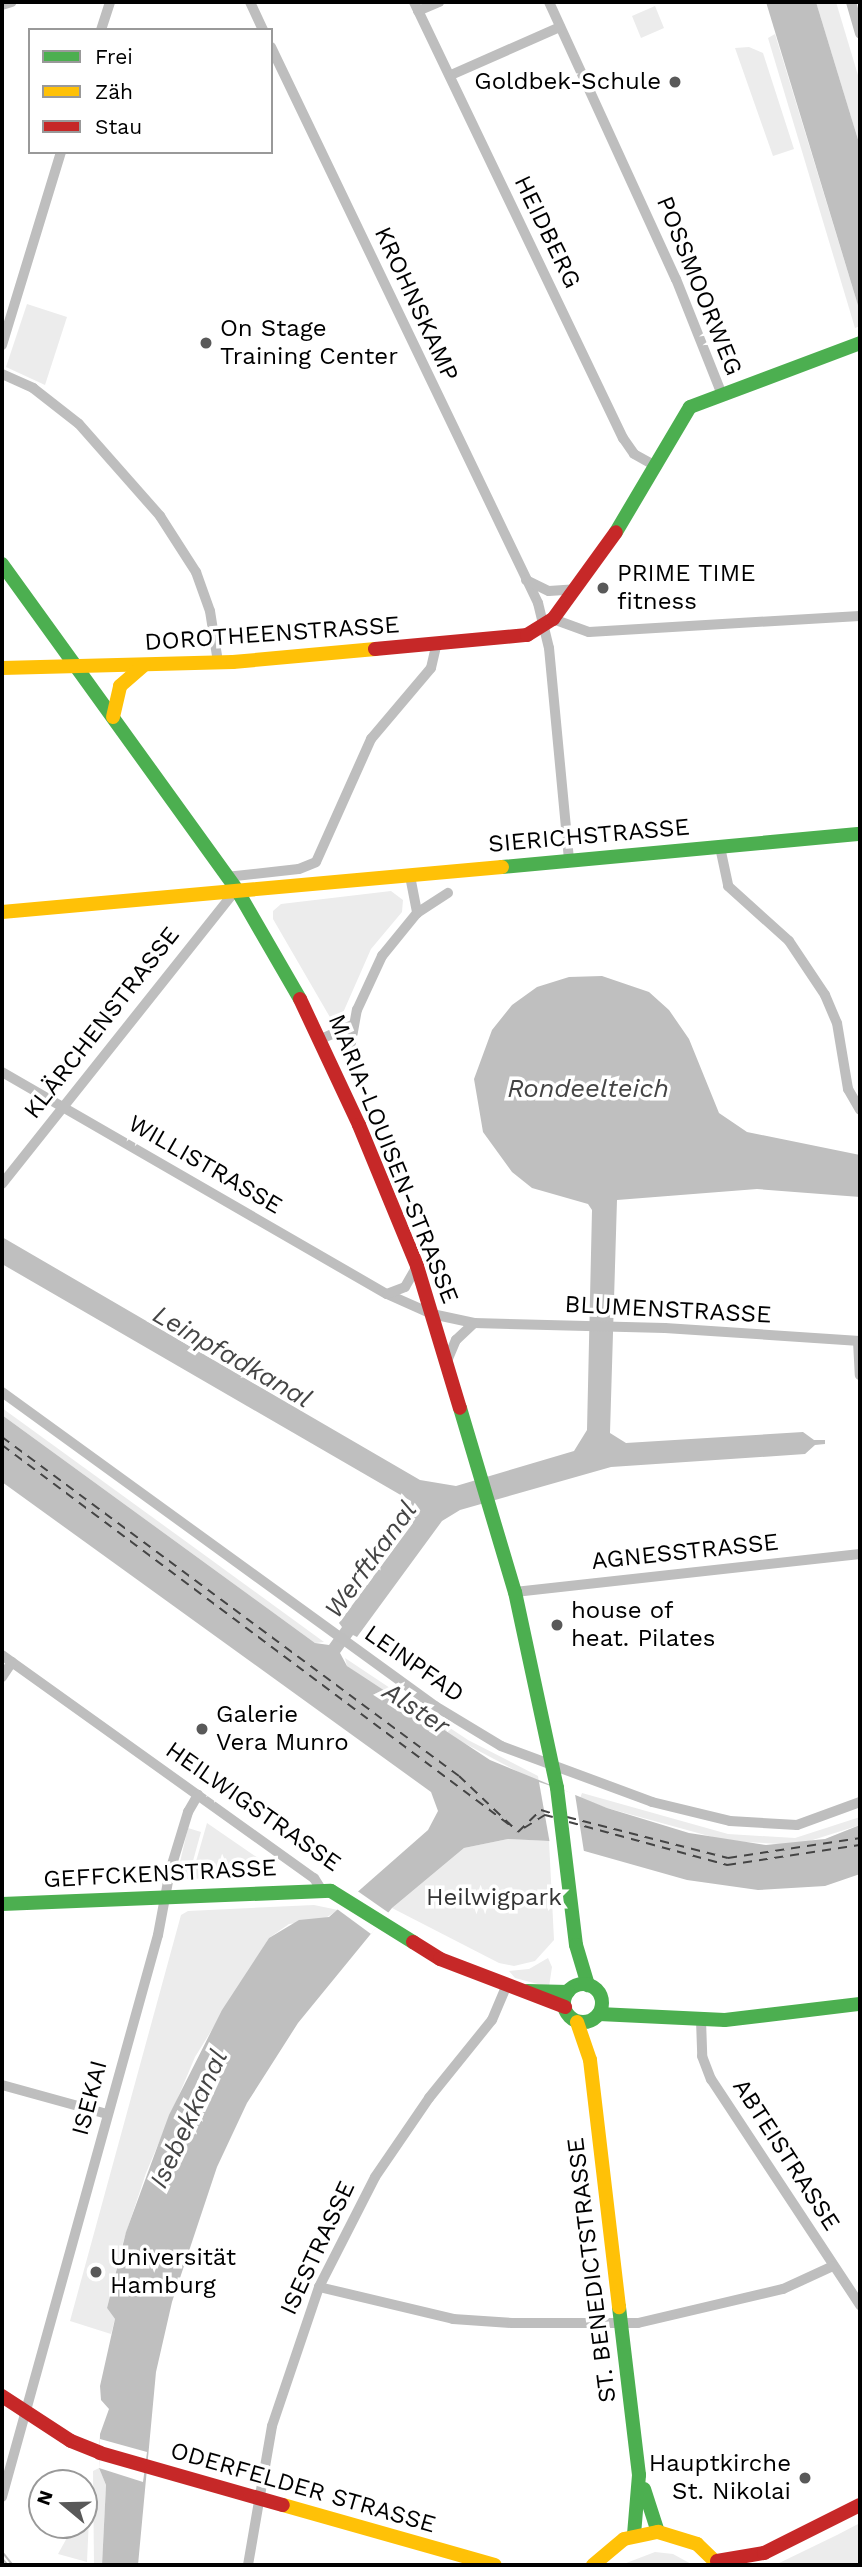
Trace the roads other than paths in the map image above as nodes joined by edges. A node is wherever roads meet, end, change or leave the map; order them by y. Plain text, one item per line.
1 (12, 2) edge
2 (110, 2) edge
3 (250, 2) edge
4 (439, 2) edge
5 (549, 2) edge
6 (850, 2) edge
7 (2, 5) edge
8 (416, 6) edge
9 (560, 27) junction
10 (102, 28) edge
11 (262, 28) edge
12 (860, 34) edge
13 (274, 59) edge
14 (451, 75) junction
15 (60, 154) edge
16 (860, 343) edge
17 (2, 345) edge
18 (2, 374) edge
19 (721, 392) junction
20 (657, 467) junction
21 (2, 564) edge
22 (525, 579) junction
23 (575, 589) junction
24 (860, 617) edge
25 (548, 623) junction
26 (436, 646) junction
27 (218, 662) junction
28 (144, 665) junction
29 (76, 666) junction
30 (2, 668) edge
31 (113, 717) junction
32 (860, 834) edge
33 (720, 847) junction
34 (569, 861) junction
35 (299, 869) junction
36 (410, 876) junction
37 (226, 877) junction
38 (322, 884) junction
39 (237, 890) junction
40 (449, 893) dead end
41 (2, 912) edge
42 (417, 913) junction
43 (354, 1024) junction
44 (321, 1039) junction
45 (351, 1043) dead end
46 (2, 1072) edge
47 (62, 1108) junction
48 (860, 1109) edge
49 (2, 1184) edge
50 (417, 1266) junction
51 (387, 1294) junction
52 (432, 1314) junction
53 (474, 1323) junction
54 (859, 1341) edge
55 (447, 1361) junction
56 (860, 1375) edge
57 (2, 1392) edge
58 (860, 1554) edge
59 (515, 1592) junction
60 (2, 1655) edge
61 (12, 1662) junction
62 (2, 1677) edge
63 (553, 1769) junction
64 (198, 1795) junction
65 (860, 1802) edge
66 (321, 1889) junction
67 (166, 1896) junction
68 (2, 1904) edge
69 (507, 1985) junction
70 (573, 1993) junction
71 (860, 2004) edge
72 (598, 2012) junction
73 (701, 2020) junction
74 (577, 2022) junction
75 (590, 2060) junction
76 (2, 2085) edge
77 (107, 2114) junction
78 (834, 2266) junction
79 (319, 2287) junction
80 (860, 2305) edge
81 (621, 2322) junction
82 (2, 2396) edge
83 (26, 2413) junction
84 (639, 2475) junction
85 (2, 2497) edge
86 (258, 2499) junction
87 (860, 2505) edge
88 (658, 2532) junction
89 (634, 2535) junction
90 (764, 2553) junction
91 (718, 2563) edge
92 (248, 2565) edge
93 (495, 2565) edge
94 (593, 2565) edge
95 (750, 2565) edge

1 - 7 street
2 - 10 street
3 - 11 street
4 - 8 street
5 - 9 street, POSSMOORWEG
6 - 12 street
8 - 14 street, HEIDBERG
9 - 14 street
9 - 19 street, POSSMOORWEG
13 - 22 street, KROHNSKAMP
14 - 20 street, HEIDBERG
15 - 17 street
16 - 19 main road
18 - 27 street
19 - 20 main road, POSSMOORWEG
20 - 23 main road, POSSMOORWEG
21 - 29 main road, MARIA-LOUISEN-STRASSE
22 - 23 street
22 - 25 street, KROHNSKAMP
23 - 25 main road, POSSMOORWEG
24 - 25 street
25 - 26 main road, DOROTHEENSTRASSE
25 - 34 street, KROHNSKAMP
26 - 27 main road, DOROTHEENSTRASSE
26 - 35 street
27 - 28 main road, DOROTHEENSTRASSE
28 - 29 main road, DOROTHEENSTRASSE
28 - 31 main road
29 - 30 main road, DOROTHEENSTRASSE
29 - 31 main road, MARIA-LOUISEN-STRASSE
31 - 37 main road, MARIA-LOUISEN-STRASSE
32 - 33 main road, SIERICHSTRASSE
33 - 34 main road, SIERICHSTRASSE
33 - 48 street
34 - 36 main road, SIERICHSTRASSE
35 - 37 street
35 - 38 street
36 - 38 main road, SIERICHSTRASSE
36 - 42 street
37 - 39 main road, MARIA-LOUISEN-STRASSE
38 - 39 main road, SIERICHSTRASSE
39 - 41 main road, SIERICHSTRASSE
39 - 44 main road, MARIA-LOUISEN-STRASSE
39 - 47 street, KLÄRCHENSTRASSE
40 - 42 street
42 - 43 street
43 - 44 street
43 - 45 street
44 - 50 main road, MARIA-LOUISEN-STRASSE
46 - 47 street, WILLISTRASSE
47 - 49 street, KLÄRCHENSTRASSE
47 - 51 street, WILLISTRASSE
50 - 51 street
50 - 52 main road, MARIA-LOUISEN-STRASSE
51 - 52 street, WILLISTRASSE
52 - 53 street, BLUMENSTRASSE
52 - 55 main road, MARIA-LOUISEN-STRASSE
53 - 54 street, BLUMENSTRASSE
53 - 55 street
54 - 56 street
55 - 59 main road, MARIA-LOUISEN-STRASSE
57 - 63 street, LEINPFAD
58 - 59 street, AGNESSTRASSE
59 - 63 main road, MARIA-LOUISEN-STRASSE
60 - 61 street, HEILWIGSTRASSE
61 - 62 street
61 - 64 street, HEILWIGSTRASSE
63 - 65 street, LEINPFAD
63 - 70 main road, MARIA-LOUISEN-STRASSE
64 - 66 street, HEILWIGSTRASSE
64 - 67 street, ISEKAI
66 - 67 main road, GEFFCKENSTRASSE
66 - 69 main road, HEILWIGSTRASSE
67 - 68 main road, GEFFCKENSTRASSE
67 - 77 street, ISEKAI
69 - 70 main road, HEILWIGSTRASSE
69 - 79 street, ISESTRASSE
70 - 72 main road
70 - 74 main road, ST. BENEDICTSTRASSE
71 - 73 main road
72 - 73 main road
72 - 74 main road
72 - 75 main road, ST. BENEDICTSTRASSE
73 - 78 street, ABTEISTRASSE
74 - 75 main road, ST. BENEDICTSTRASSE
75 - 81 main road, ST. BENEDICTSTRASSE
76 - 77 street
77 - 83 street, ISEKAI
78 - 80 street, ABTEISTRASSE
78 - 81 street
79 - 81 street
79 - 86 street, ISESTRASSE
81 - 84 main road, ST. BENEDICTSTRASSE
82 - 83 main road, ODERFELDER STRASSE
83 - 85 street, ISEKAI
83 - 86 main road, ODERFELDER STRASSE
84 - 88 main road, ST. BENEDICTSTRASSE
84 - 89 main road, ST. BENEDICTSTRASSE
86 - 92 street, ISESTRASSE
86 - 93 main road, ODERFELDER STRASSE
87 - 90 main road
88 - 89 main road
88 - 91 main road
89 - 94 main road
90 - 91 main road
90 - 95 main road

